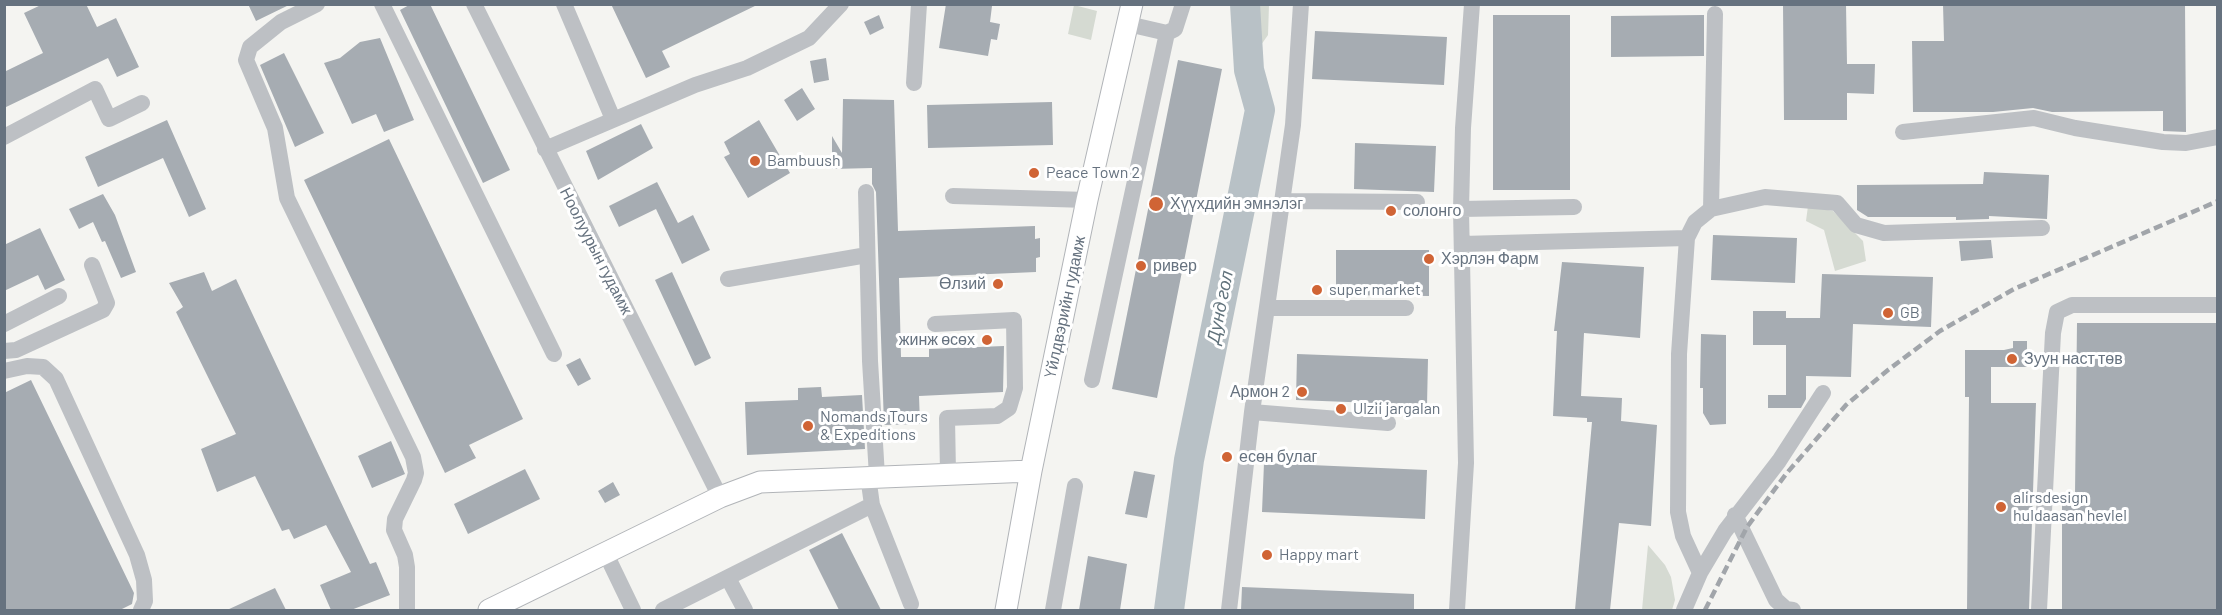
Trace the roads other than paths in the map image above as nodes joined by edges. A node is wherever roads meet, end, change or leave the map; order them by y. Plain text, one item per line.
1 (317, 4) edge
2 (382, 4) edge
3 (474, 4) edge
4 (564, 4) edge
5 (840, 4) edge
6 (919, 4) edge
7 (1183, 4) edge
8 (1301, 4) edge
9 (1472, 4) edge
10 (1130, 14) edge
11 (1715, 14) dead end
12 (1167, 33) junction
13 (914, 83) dead end
14 (142, 103) dead end
15 (613, 120) junction
16 (1903, 132) dead end
17 (4, 137) edge
18 (2217, 137) edge
19 (545, 148) junction
20 (866, 192) dead end
21 (953, 196) dead end
22 (1087, 200) junction
23 (1283, 201) junction
24 (1417, 202) dead end
25 (1574, 207) dead end
26 (1461, 209) junction
27 (1712, 209) junction
28 (2042, 228) dead end
29 (1688, 238) junction
30 (1462, 244) junction
31 (867, 255) junction
32 (92, 265) dead end
33 (728, 279) dead end
34 (59, 296) dead end
35 (2217, 305) edge
36 (1267, 308) junction
37 (1406, 308) dead end
38 (4, 324) edge
39 (935, 324) dead end
40 (4, 351) edge
41 (554, 354) dead end
42 (4, 371) edge
43 (1092, 380) dead end
44 (1823, 393) dead end
45 (1252, 412) junction
46 (1388, 423) dead end
47 (1031, 471) junction
48 (948, 473) junction
49 (872, 476) junction
50 (1075, 486) dead end
51 (720, 497) junction
52 (872, 505) junction
53 (1735, 515) junction
54 (606, 554) junction
55 (1700, 573) junction
56 (728, 578) junction
57 (911, 604) dead end
58 (500, 608) edge
59 (141, 610) edge
60 (407, 610) edge
61 (633, 610) edge
62 (663, 610) edge
63 (745, 610) edge
64 (1006, 610) edge
65 (1053, 610) edge
66 (1229, 610) edge
67 (1457, 610) edge
68 (1684, 610) edge
69 (1793, 610) edge
70 (2039, 610) edge

1 - 60 street
2 - 41 street
3 - 19 street, Ноолуурын гудамж
4 - 15 street
5 - 15 street
6 - 13 street
7 - 12 street
8 - 23 street
9 - 26 street
10 - 12 street
10 - 22 main road, Yйлдвэрийн гудамж
11 - 27 street
12 - 43 street
14 - 17 street
15 - 19 street
16 - 18 street
19 - 51 street, Ноолуурын гудамж
20 - 31 street
21 - 22 street
22 - 47 main road, Yйлдвэрийн гудамж
23 - 24 street
23 - 36 street
25 - 26 street
26 - 30 street
27 - 28 street
27 - 29 street
29 - 30 street
29 - 55 street
30 - 67 street
31 - 33 street
31 - 49 street
32 - 40 street
34 - 38 street
35 - 70 street
36 - 37 street
36 - 45 street
39 - 48 street
42 - 59 street
44 - 53 street
45 - 46 street
45 - 66 street
47 - 48 main road
47 - 64 main road, Yйлдвэрийн гудамж
48 - 49 main road
49 - 51 main road
49 - 52 street
50 - 65 street
51 - 54 main road
52 - 56 street
52 - 57 street
53 - 55 street
53 - 69 street
54 - 58 main road
54 - 61 street
55 - 68 street
56 - 62 street
56 - 63 street

